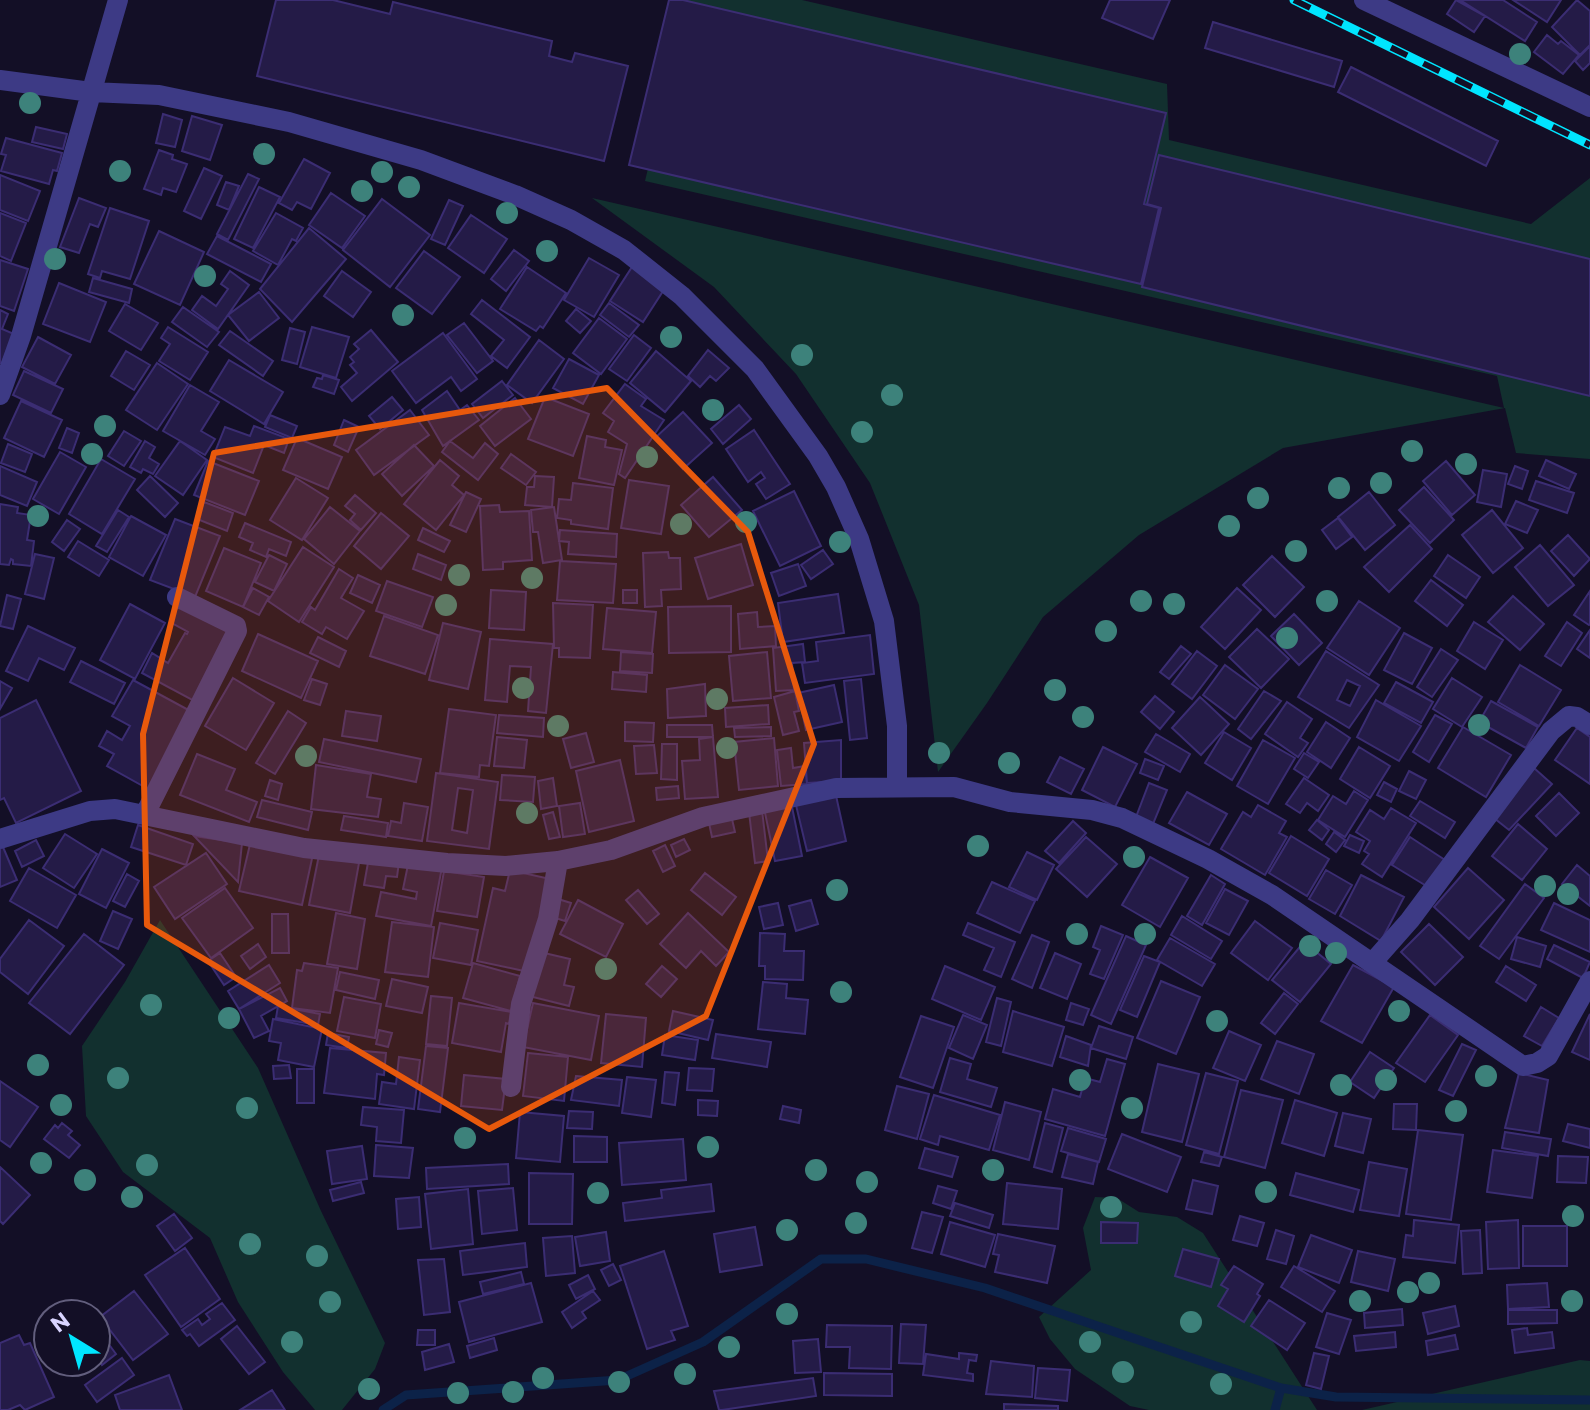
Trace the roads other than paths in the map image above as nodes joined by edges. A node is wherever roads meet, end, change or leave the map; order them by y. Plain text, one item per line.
1 (118, 0) edge
2 (1364, 0) edge
3 (0, 80) edge
4 (91, 92) junction
5 (1590, 107) edge
6 (0, 395) edge
7 (177, 597) dead end
8 (1590, 725) edge
9 (897, 786) junction
10 (145, 814) junction
11 (0, 839) edge
12 (558, 861) junction
13 (1372, 963) junction
14 (1590, 981) edge
15 (511, 1087) dead end

1 - 4 street
2 - 5 street
3 - 4 street
4 - 6 street
4 - 9 street
7 - 10 street
8 - 13 street
9 - 12 street
9 - 13 street
10 - 11 street
10 - 12 street
12 - 15 street
13 - 14 street

